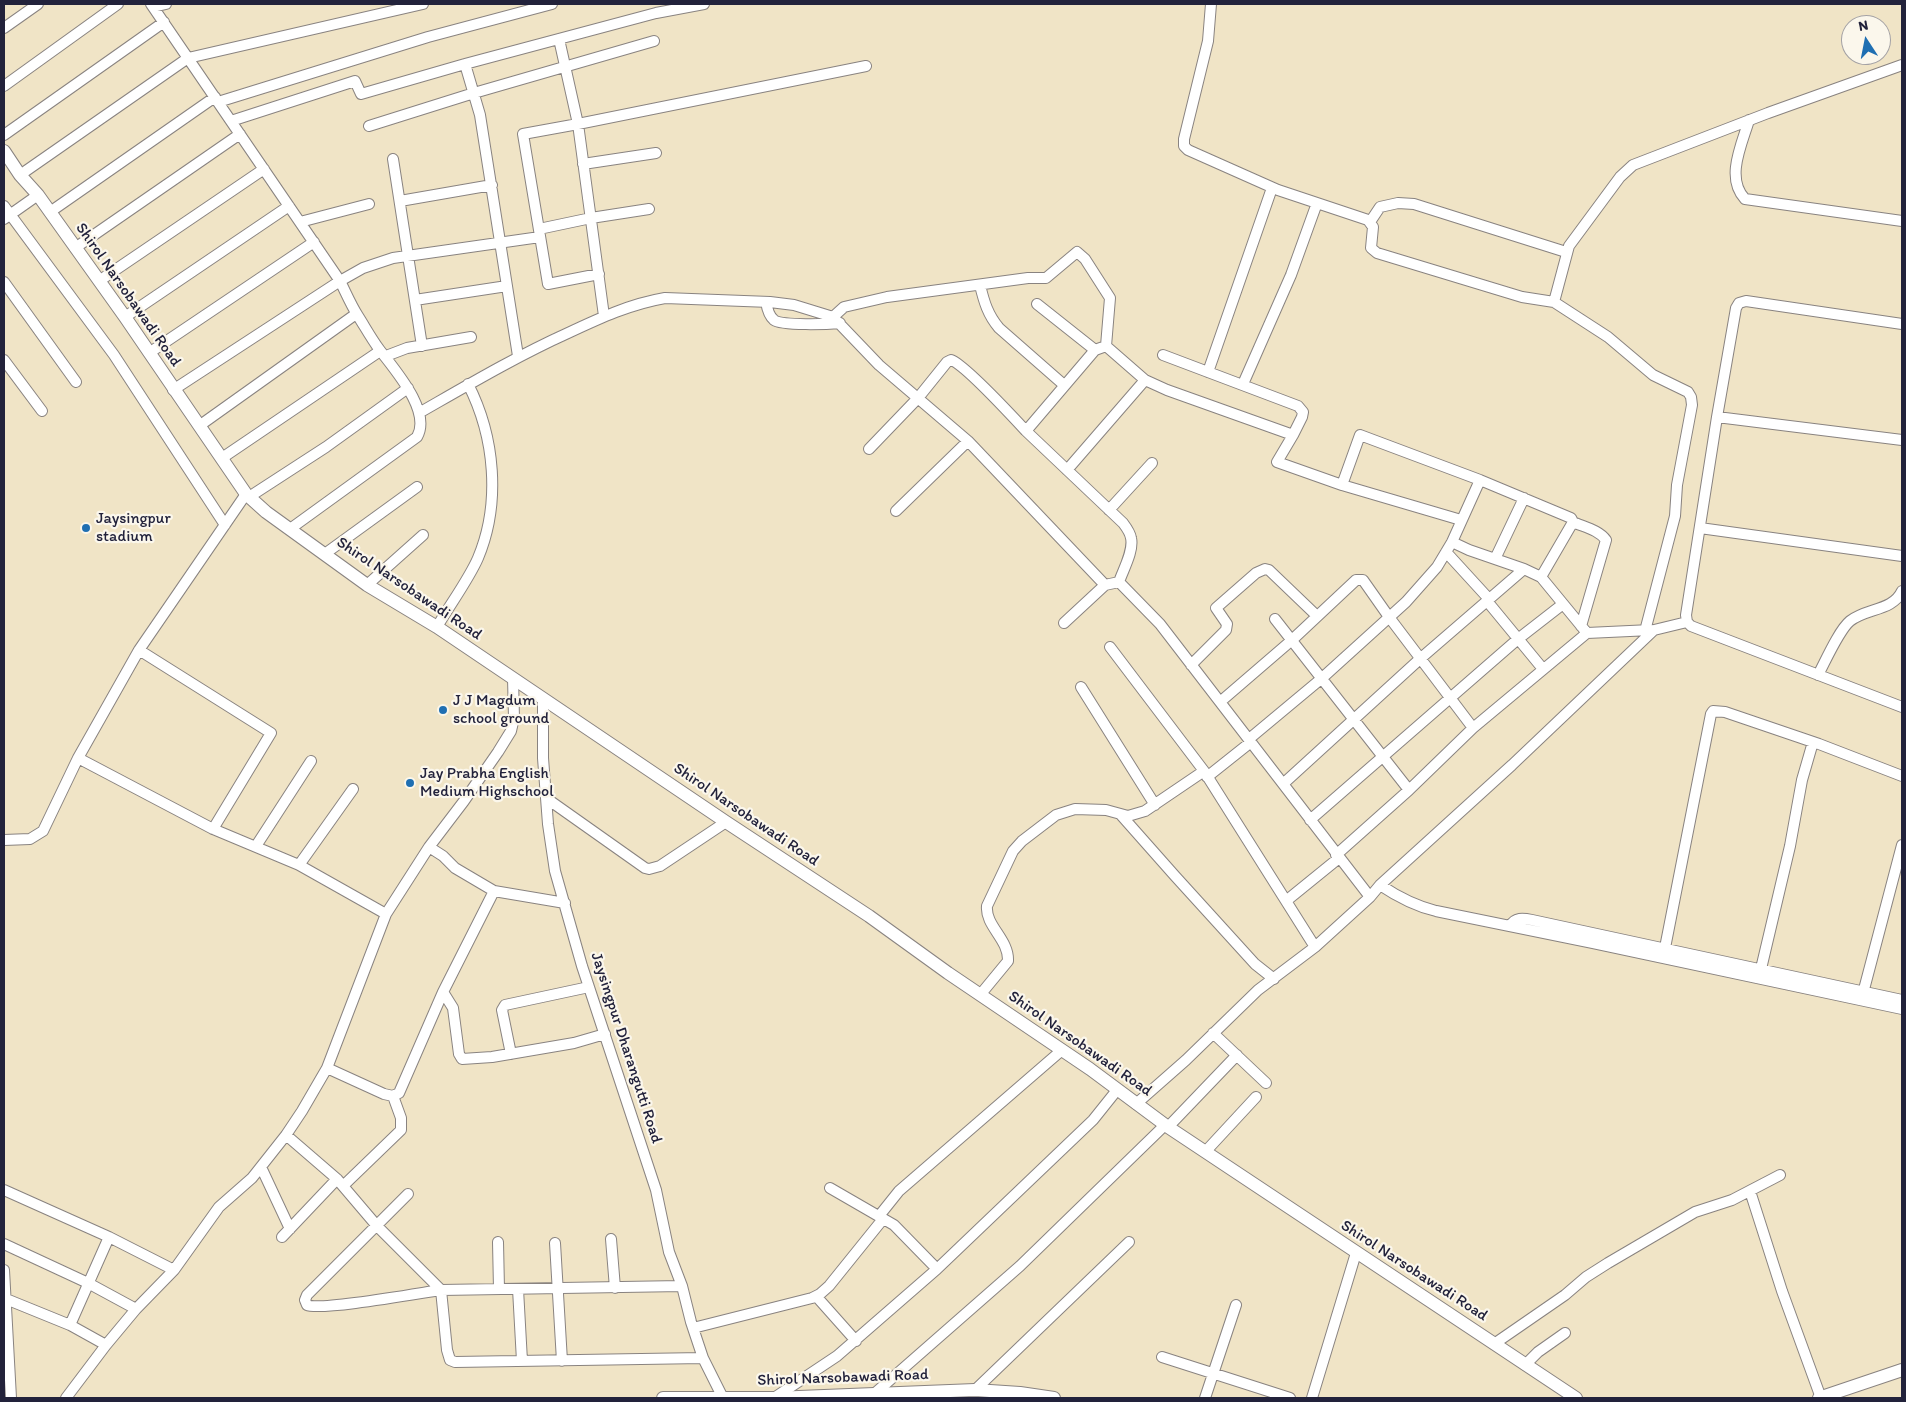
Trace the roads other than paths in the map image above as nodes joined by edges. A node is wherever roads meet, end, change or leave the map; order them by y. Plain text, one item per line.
1 (38, 4) edge
2 (118, 4) edge
3 (166, 4) edge
4 (423, 4) edge
5 (552, 4) edge
6 (704, 4) edge
7 (1211, 4) edge
8 (152, 5) edge
9 (664, 7) edge
10 (164, 22) junction
11 (4, 28) edge
12 (560, 39) junction
13 (654, 41) dead end
14 (188, 58) junction
15 (465, 64) junction
16 (566, 66) junction
17 (866, 66) dead end
18 (1902, 66) edge
19 (4, 86) edge
20 (474, 93) junction
21 (216, 99) junction
22 (1749, 120) junction
23 (231, 121) junction
24 (578, 124) junction
25 (369, 126) dead end
26 (4, 134) edge
27 (240, 134) junction
28 (4, 150) edge
29 (656, 153) dead end
30 (393, 159) dead end
31 (583, 164) junction
32 (264, 169) junction
33 (20, 175) junction
34 (492, 185) junction
35 (1272, 188) junction
36 (38, 195) junction
37 (400, 201) junction
38 (1316, 203) junction
39 (369, 204) dead end
40 (4, 206) edge
41 (289, 206) junction
42 (649, 209) dead end
43 (50, 212) junction
44 (7, 217) edge
45 (591, 218) junction
46 (1902, 221) edge
47 (300, 222) junction
48 (1370, 222) junction
49 (539, 233) junction
50 (314, 242) junction
51 (500, 243) junction
52 (75, 248) junction
53 (1566, 252) junction
54 (409, 257) junction
55 (599, 274) junction
56 (98, 281) junction
57 (340, 281) junction
58 (4, 282) edge
59 (980, 285) junction
60 (507, 286) junction
61 (415, 300) junction
62 (766, 302) junction
63 (1554, 302) junction
64 (1037, 304) dead end
65 (356, 314) junction
66 (604, 316) junction
67 (125, 317) junction
68 (837, 320) junction
69 (1902, 324) edge
70 (470, 337) dead end
71 (422, 346) junction
72 (1106, 346) junction
73 (1095, 350) junction
74 (149, 353) junction
75 (383, 353) junction
76 (1163, 355) dead end
77 (518, 356) junction
78 (4, 360) edge
79 (1208, 372) junction
80 (1145, 380) junction
81 (76, 382) dead end
82 (468, 384) junction
83 (1243, 384) junction
84 (1064, 385) junction
85 (408, 388) junction
86 (174, 390) junction
87 (918, 398) junction
88 (42, 411) dead end
89 (419, 413) junction
90 (1717, 417) junction
91 (200, 426) junction
92 (1026, 430) junction
93 (1293, 435) junction
94 (1902, 440) edge
95 (968, 441) junction
96 (869, 449) dead end
97 (222, 458) junction
98 (1152, 463) dead end
99 (1067, 470) junction
100 (1480, 480) junction
101 (1342, 485) junction
102 (417, 487) dead end
103 (247, 495) junction
104 (1524, 498) junction
105 (896, 510) dead end
106 (1109, 510) junction
107 (1461, 520) junction
108 (1573, 522) junction
109 (224, 525) junction
110 (1700, 528) junction
111 (290, 529) junction
112 (423, 535) dead end
113 (1452, 542) junction
114 (1446, 552) junction
115 (326, 553) junction
116 (1902, 556) edge
117 (1495, 558) junction
118 (1524, 569) junction
119 (1541, 577) junction
120 (1119, 582) junction
121 (367, 584) junction
122 (1105, 585) junction
123 (1902, 591) edge
124 (1488, 600) junction
125 (1563, 604) junction
126 (1317, 616) junction
127 (1389, 617) junction
128 (1275, 619) dead end
129 (1687, 622) junction
130 (1064, 623) dead end
131 (437, 626) junction
132 (1584, 630) junction
133 (1650, 630) junction
134 (1518, 638) junction
135 (1292, 640) junction
136 (1110, 647) dead end
137 (139, 650) junction
138 (1420, 658) junction
139 (1191, 665) junction
140 (1543, 669) junction
141 (1818, 675) junction
142 (513, 678) junction
143 (1321, 679) junction
144 (1080, 687) dead end
145 (543, 698) junction
146 (1450, 698) junction
147 (1220, 702) junction
148 (1902, 707) edge
149 (1353, 720) junction
150 (1473, 728) junction
151 (1250, 741) junction
152 (1813, 742) junction
153 (78, 758) junction
154 (1383, 758) junction
155 (311, 761) dead end
156 (1206, 774) junction
157 (1902, 776) edge
158 (1283, 784) junction
159 (353, 789) dead end
160 (1409, 790) junction
161 (546, 798) junction
162 (1155, 805) junction
163 (1121, 814) junction
164 (1310, 820) junction
165 (726, 822) junction
166 (213, 829) junction
167 (4, 840) edge
168 (1902, 844) edge
169 (256, 846) junction
170 (429, 847) junction
171 (1338, 857) junction
172 (299, 865) junction
173 (1380, 885) junction
174 (494, 890) junction
175 (1370, 897) junction
176 (1286, 901) junction
177 (565, 903) junction
178 (386, 914) junction
179 (1315, 947) junction
180 (1664, 953) junction
181 (1761, 968) junction
182 (1274, 979) junction
183 (1758, 979) junction
184 (589, 987) junction
185 (443, 992) junction
186 (980, 995) junction
187 (1862, 996) junction
188 (1902, 1000) edge
189 (1902, 1009) edge
190 (1213, 1033) junction
191 (605, 1034) junction
192 (1062, 1050) junction
193 (511, 1054) junction
194 (1237, 1055) junction
195 (326, 1068) junction
196 (1266, 1083) dead end
197 (1118, 1090) junction
198 (393, 1096) junction
199 (1256, 1097) dead end
200 (1136, 1104) junction
201 (1167, 1126) junction
202 (286, 1135) junction
203 (1206, 1151) junction
204 (261, 1166) junction
205 (1780, 1175) dead end
206 (340, 1183) junction
207 (830, 1188) dead end
208 (4, 1190) edge
209 (1750, 1191) junction
210 (408, 1194) dead end
211 (881, 1217) junction
212 (377, 1226) junction
213 (290, 1229) junction
214 (282, 1237) dead end
215 (108, 1238) junction
216 (611, 1239) dead end
217 (498, 1242) dead end
218 (1129, 1242) dead end
219 (4, 1244) edge
220 (555, 1244) dead end
221 (1356, 1253) junction
222 (4, 1270) edge
223 (174, 1270) junction
224 (937, 1270) junction
225 (88, 1283) junction
226 (682, 1286) junction
227 (559, 1288) junction
228 (615, 1288) junction
229 (499, 1289) junction
230 (518, 1289) junction
231 (441, 1290) junction
232 (816, 1296) junction
233 (6, 1299) junction
234 (1236, 1305) dead end
235 (136, 1309) junction
236 (70, 1326) junction
237 (693, 1328) junction
238 (1565, 1333) dead end
239 (856, 1341) junction
240 (1494, 1344) junction
241 (106, 1345) junction
242 (1162, 1357) dead end
243 (703, 1358) junction
244 (522, 1361) junction
245 (562, 1361) junction
246 (1525, 1365) junction
247 (1902, 1370) edge
248 (1214, 1373) junction
249 (974, 1390) junction
250 (874, 1394) junction
251 (907, 1395) edge
252 (841, 1397) edge
253 (1035, 1397) edge
254 (11, 1398) edge
255 (66, 1398) edge
256 (663, 1398) edge
257 (723, 1398) edge
258 (774, 1398) edge
259 (1054, 1398) edge
260 (1206, 1398) edge
261 (1290, 1398) edge
262 (1312, 1398) edge
263 (1576, 1398) edge
264 (1820, 1398) edge

1 - 11 street
2 - 19 street
3 - 8 street
4 - 14 street
5 - 21 street
6 - 9 street
7 - 35 street
8 - 10 street
9 - 12 street
10 - 14 street
10 - 26 street
12 - 15 street
12 - 16 street
13 - 16 street
14 - 21 street
14 - 33 street
15 - 20 street
15 - 23 street
16 - 20 street
16 - 24 street
17 - 24 street
18 - 22 street
20 - 25 street
20 - 34 street
21 - 23 street
21 - 43 street
22 - 46 street
22 - 53 street
23 - 27 street
24 - 31 street
24 - 49 street
27 - 32 street
27 - 52 street
28 - 33 main road, Shirol Narsobawadi Road
29 - 31 street
30 - 37 street
31 - 45 street
32 - 41 street
32 - 56 street
33 - 36 main road, Shirol Narsobawadi Road
34 - 37 street
34 - 51 street
35 - 38 street
35 - 79 street
36 - 43 main road, Shirol Narsobawadi Road
36 - 44 street
37 - 54 street
38 - 48 street
38 - 83 street
39 - 47 street
40 - 44 street
41 - 47 street
41 - 67 street
42 - 45 street
43 - 52 main road, Shirol Narsobawadi Road
44 - 109 street
45 - 49 street
45 - 55 street
47 - 50 street
48 - 53 street
48 - 63 street
49 - 51 street
49 - 55 street
50 - 57 street
50 - 74 street
51 - 54 street
51 - 60 street
52 - 56 main road, Shirol Narsobawadi Road
53 - 63 street
54 - 57 street
54 - 61 street
55 - 66 street
56 - 67 main road, Shirol Narsobawadi Road
57 - 65 street
57 - 86 street
58 - 81 street
59 - 68 street
59 - 72 street
59 - 84 street
60 - 61 street
60 - 77 street
61 - 71 street
62 - 66 street
62 - 68 street
62 - 68 street
63 - 133 street
64 - 73 street
65 - 75 street
65 - 91 street
66 - 77 street
67 - 74 main road, Shirol Narsobawadi Road
68 - 87 street
69 - 90 street
70 - 71 street
71 - 75 street
72 - 73 street
72 - 80 street
73 - 84 street
74 - 86 main road, Shirol Narsobawadi Road
75 - 85 street
75 - 97 street
76 - 79 street
77 - 82 street
78 - 88 street
79 - 83 street
80 - 93 street
80 - 99 street
82 - 89 street
82 - 131 street
83 - 93 street
84 - 92 street
85 - 89 street
85 - 103 street
86 - 91 main road, Shirol Narsobawadi Road
87 - 92 street
87 - 95 street
87 - 96 street
89 - 111 street
90 - 94 street
90 - 110 street
91 - 97 main road, Shirol Narsobawadi Road
92 - 99 street
93 - 101 street
95 - 105 street
95 - 122 street
97 - 103 main road, Shirol Narsobawadi Road
98 - 106 street
99 - 106 street
100 - 101 street
100 - 104 street
100 - 107 street
101 - 107 street
102 - 115 street
103 - 109 street
103 - 111 main road, Shirol Narsobawadi Road
104 - 108 street
104 - 117 street
106 - 120 street
107 - 113 street
108 - 119 street
108 - 132 street
109 - 137 street
110 - 116 street
110 - 129 street
111 - 115 main road, Shirol Narsobawadi Road
112 - 121 street
113 - 114 street
113 - 117 street
114 - 124 street
114 - 127 street
115 - 121 main road, Shirol Narsobawadi Road
117 - 118 street
118 - 119 street
118 - 124 street
119 - 125 street
120 - 122 street
120 - 139 street
121 - 131 main road, Shirol Narsobawadi Road
122 - 130 street
123 - 141 street
124 - 134 street
124 - 138 street
125 - 132 street
125 - 134 street
126 - 127 street
126 - 135 street
126 - 139 street
127 - 138 street
127 - 143 street
128 - 135 street
129 - 133 street
129 - 141 street
131 - 142 main road, Shirol Narsobawadi Road
132 - 133 street
132 - 140 street
133 - 173 street
134 - 140 street
134 - 146 street
135 - 143 street
135 - 147 street
136 - 156 street
137 - 153 street
137 - 166 street
138 - 146 street
138 - 149 street
139 - 147 street
140 - 150 street
141 - 148 street
142 - 145 main road, Shirol Narsobawadi Road
142 - 170 street
143 - 149 street
143 - 151 street
144 - 162 street
145 - 161 street, Jaysingpur Dharangutti Road
145 - 165 main road, Shirol Narsobawadi Road
146 - 150 street
146 - 154 street
147 - 151 street
149 - 154 street
149 - 158 street
150 - 160 street
151 - 156 street
151 - 158 street
152 - 157 street
152 - 180 street
152 - 181 street
153 - 166 street
153 - 167 street
154 - 160 street
154 - 164 street
155 - 169 street
156 - 162 street
156 - 176 street
158 - 164 street
159 - 172 street
160 - 171 street
161 - 165 street
161 - 177 street, Jaysingpur Dharangutti Road
162 - 163 street
163 - 182 street
163 - 186 street
164 - 171 street
165 - 186 main road, Shirol Narsobawadi Road
166 - 169 street
168 - 187 street
169 - 172 street
170 - 174 street
170 - 178 street
171 - 175 street
171 - 176 street
172 - 178 street
173 - 175 street
173 - 180 street
174 - 177 street
174 - 185 street
175 - 179 street
176 - 179 street
177 - 184 street, Jaysingpur Dharangutti Road
178 - 195 street
179 - 182 street
180 - 181 street
180 - 183 street
181 - 183 street
181 - 187 street
182 - 190 street
183 - 187 street
184 - 191 street, Jaysingpur Dharangutti Road
184 - 193 street
185 - 193 street
185 - 198 street
186 - 192 main road, Shirol Narsobawadi Road
187 - 188 street
187 - 189 street
190 - 194 street
190 - 200 street
191 - 193 street
191 - 226 street, Jaysingpur Dharangutti Road
192 - 197 main road, Shirol Narsobawadi Road
192 - 211 street
194 - 196 street
194 - 201 street
195 - 198 street
195 - 202 street
197 - 200 main road, Shirol Narsobawadi Road
197 - 224 street
198 - 206 street
199 - 203 street
200 - 201 main road, Shirol Narsobawadi Road
201 - 203 main road, Shirol Narsobawadi Road
201 - 250 street
202 - 204 street
202 - 206 street
203 - 221 main road, Shirol Narsobawadi Road
204 - 213 street
204 - 223 street
205 - 209 street
206 - 212 street
206 - 213 street
207 - 211 street
208 - 215 street
209 - 240 street
209 - 264 street
210 - 212 street
211 - 224 street
211 - 232 street
212 - 231 street
212 - 231 street
213 - 214 street
215 - 223 street
215 - 225 street
216 - 228 street
217 - 229 street
218 - 249 street
219 - 225 street
220 - 227 street
221 - 240 main road, Shirol Narsobawadi Road
221 - 262 street
222 - 233 street
223 - 235 street
224 - 239 street
225 - 235 street
225 - 236 street
226 - 228 street
226 - 237 street, Jaysingpur Dharangutti Road
227 - 228 street
227 - 230 street
227 - 245 street
229 - 230 street
229 - 231 street
230 - 244 street
231 - 244 street
232 - 237 street
232 - 239 street
233 - 236 street
233 - 254 street
234 - 248 street
235 - 241 street
236 - 241 street
237 - 243 street, Jaysingpur Dharangutti Road
238 - 246 street
239 - 258 street
240 - 246 main road, Shirol Narsobawadi Road
241 - 255 street
242 - 248 street
243 - 245 street
243 - 257 street, Jaysingpur Dharangutti Road
244 - 245 street
246 - 263 main road, Shirol Narsobawadi Road
247 - 264 main road
248 - 260 street
248 - 261 street
249 - 251 main road, Shirol Narsobawadi Road
249 - 253 main road, Shirol Narsobawadi Road
250 - 251 main road, Shirol Narsobawadi Road
250 - 252 main road, Shirol Narsobawadi Road
252 - 258 main road, Shirol Narsobawadi Road
253 - 259 main road, Shirol Narsobawadi Road
256 - 257 main road, Shirol Narsobawadi Road
257 - 258 main road, Shirol Narsobawadi Road

